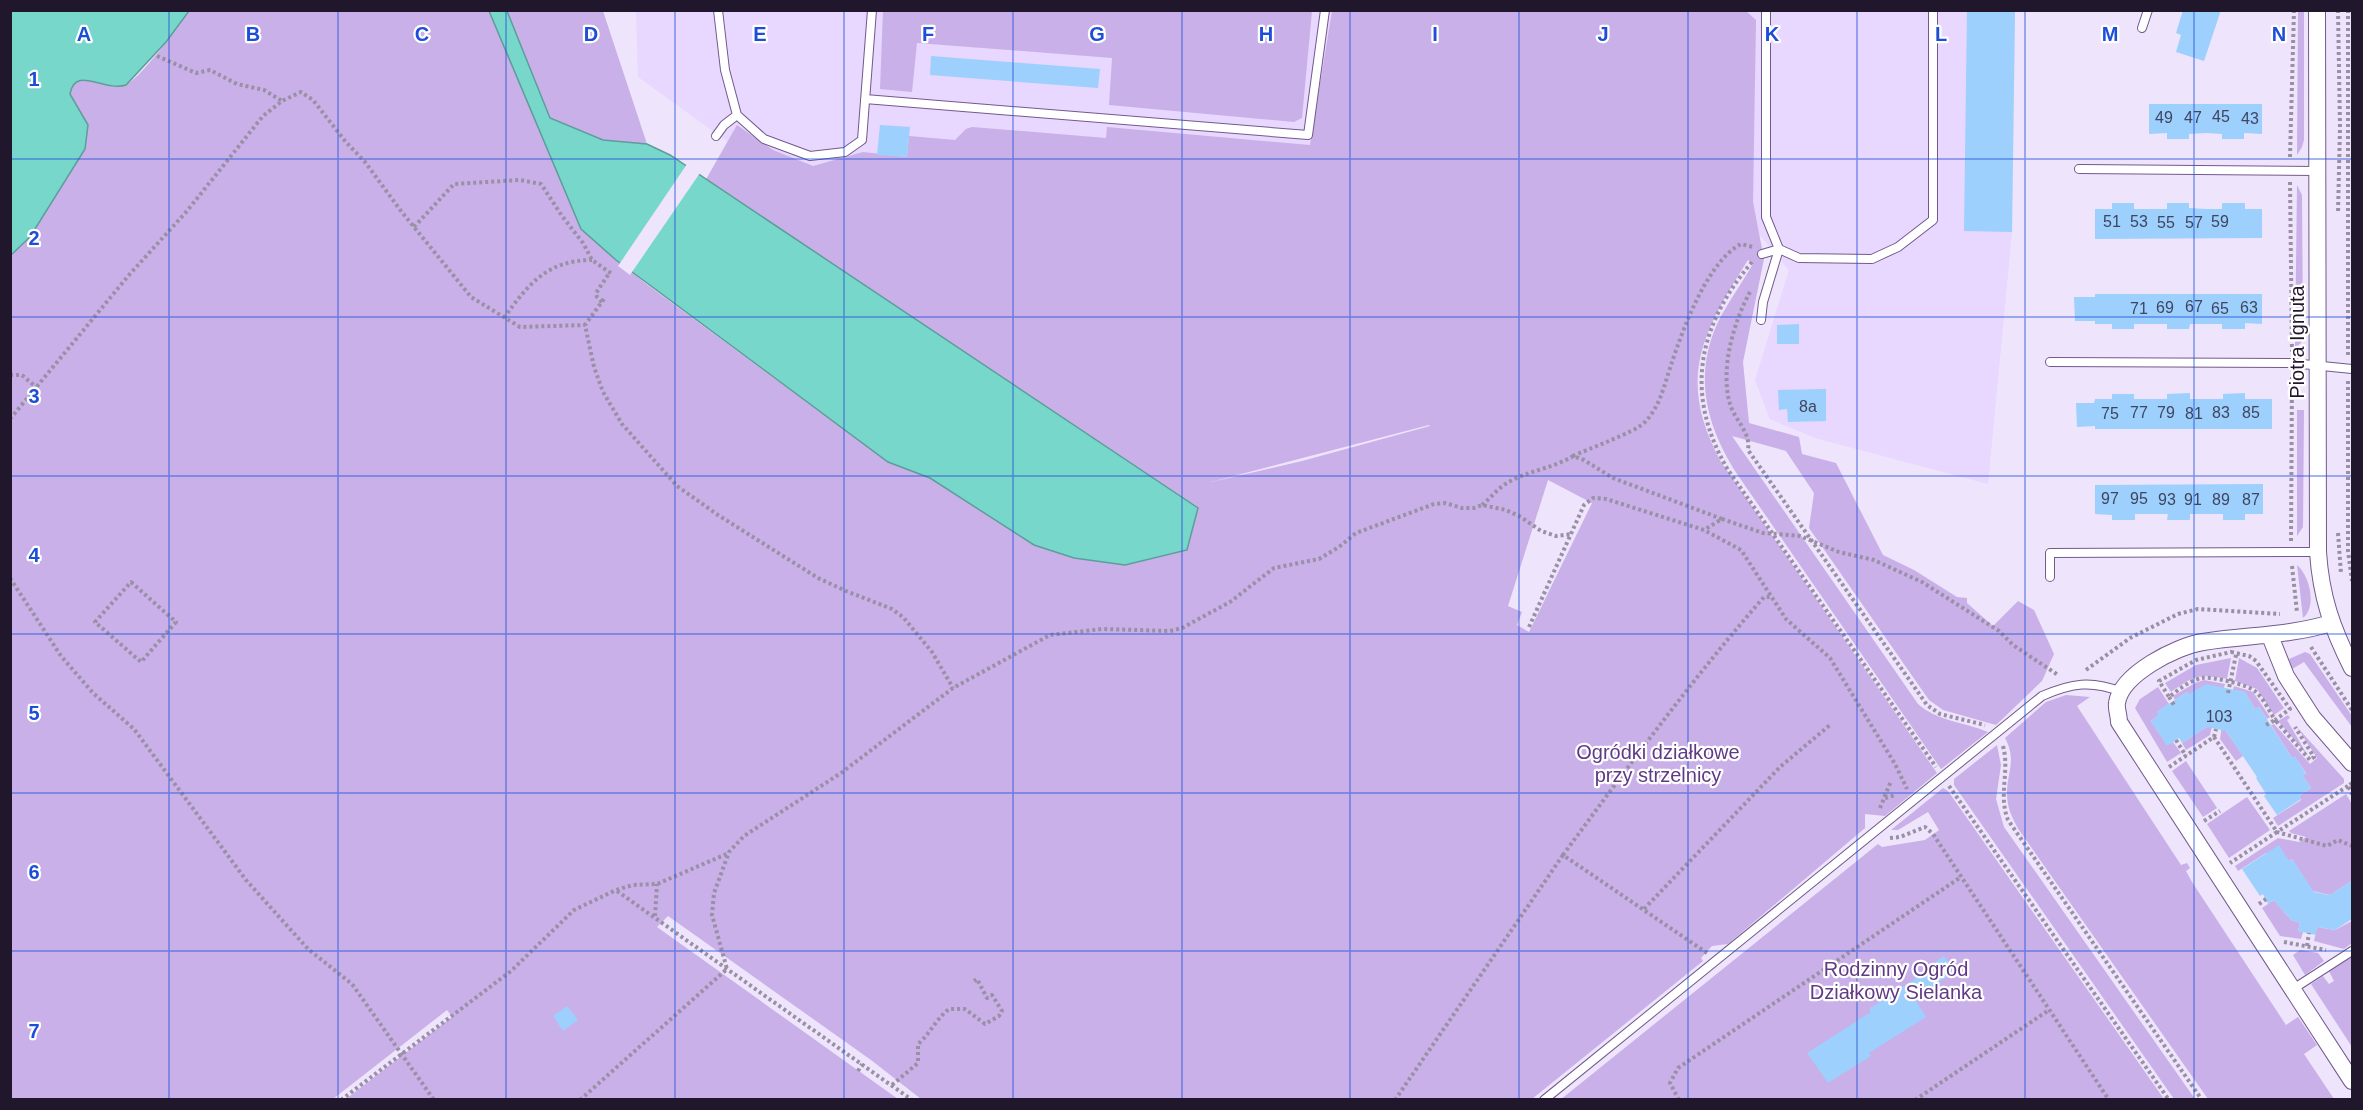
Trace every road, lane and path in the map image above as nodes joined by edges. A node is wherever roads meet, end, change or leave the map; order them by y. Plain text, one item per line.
1 (718, 10) edge
2 (872, 10) edge
3 (1325, 10) edge
4 (1766, 10) edge
5 (1933, 10) edge
6 (2148, 10) edge
7 (2294, 10) edge
8 (2317, 10) edge
9 (2338, 10) edge
10 (2348, 10) edge
11 (2142, 28) dead end
12 (157, 57) dead end
13 (865, 99) junction
14 (282, 100) junction
15 (737, 115) junction
16 (716, 136) dead end
17 (2079, 169) dead end
18 (2290, 170) junction
19 (2317, 171) junction
20 (2338, 222) dead end
21 (414, 227) junction
22 (1754, 248) dead end
23 (1779, 249) junction
24 (1761, 255) joint
25 (592, 260) junction
26 (1752, 288) dead end
27 (504, 318) junction
28 (1761, 320) dead end
29 (585, 325) junction
30 (2050, 362) dead end
31 (2292, 363) junction
32 (2317, 365) junction
33 (2350, 369) edge
34 (10, 375) edge
35 (36, 387) junction
36 (10, 419) edge
37 (1573, 456) junction
38 (1482, 505) junction
39 (1722, 519) junction
40 (2338, 523) dead end
41 (1704, 530) junction
42 (1572, 534) junction
43 (1774, 534) junction
44 (1811, 541) junction
45 (2291, 542) dead end
46 (2318, 552) junction
47 (2292, 561) dead end
48 (2050, 577) dead end
49 (10, 578) edge
50 (2352, 580) edge
51 (2341, 581) dead end
52 (131, 582) joint
53 (1770, 597) junction
54 (2298, 619) dead end
55 (2331, 623) junction
56 (1528, 627) dead end
57 (2270, 636) junction
58 (2307, 640) dead end
59 (2237, 653) junction
60 (2352, 668) edge
61 (2230, 682) junction
62 (2067, 685) junction
63 (953, 688) junction
64 (2123, 692) junction
65 (2228, 693) dead end
66 (2169, 697) junction
67 (2174, 705) dead end
68 (2290, 709) junction
69 (2352, 710) edge
70 (2296, 719) dead end
71 (2275, 720) junction
72 (2292, 723) dead end
73 (1830, 725) dead end
74 (2266, 725) dead end
75 (2216, 729) dead end
76 (1997, 734) junction
77 (2214, 738) junction
78 (2176, 740) dead end
79 (2186, 756) junction
80 (2352, 763) edge
81 (2166, 769) dead end
82 (1944, 778) junction
83 (2352, 783) edge
84 (2348, 786) junction
85 (2352, 794) edge
86 (1885, 798) dead end
87 (2220, 811) dead end
88 (2201, 824) dead end
89 (1880, 829) junction
90 (2277, 832) junction
91 (2352, 846) edge
92 (729, 852) junction
93 (1563, 855) junction
94 (2223, 856) dead end
95 (2228, 865) junction
96 (2233, 873) dead end
97 (1961, 877) junction
98 (657, 884) junction
99 (616, 890) junction
100 (1644, 909) junction
101 (655, 917) junction
102 (2309, 933) dead end
103 (2278, 941) dead end
104 (2307, 946) junction
105 (1706, 952) dead end
106 (2350, 952) edge
107 (728, 969) junction
108 (974, 981) dead end
109 (2293, 989) junction
110 (2049, 1010) junction
111 (401, 1052) junction
112 (862, 1064) junction
113 (858, 1071) dead end
114 (2352, 1081) edge
115 (892, 1085) junction
116 (341, 1100) edge
117 (434, 1100) edge
118 (580, 1100) edge
119 (912, 1100) edge
120 (1395, 1100) edge
121 (1544, 1100) edge
122 (1679, 1100) edge
123 (1915, 1100) edge
124 (2109, 1100) edge
125 (2169, 1100) edge
126 (2202, 1100) edge

1 - 15 lane
2 - 13 lane
3 - 13 lane
4 - 23 lane
5 - 23 lane
6 - 11 lane
7 - 18 path
8 - 19 street, Piotra Ignuta
9 - 20 path
10 - 33 path
12 - 14 path
13 - 15 lane
14 - 21 path
14 - 35 path
15 - 16 lane
17 - 18 lane
18 - 19 lane
18 - 31 path
19 - 32 street, Piotra Ignuta
21 - 25 path
21 - 27 path
22 - 37 path
23 - 24 lane
23 - 28 lane
24 - 43 path
25 - 27 path
25 - 29 path
26 - 44 path
27 - 29 path
29 - 63 path
30 - 31 lane
31 - 32 lane
31 - 45 path
32 - 33 lane
32 - 46 street, Piotra Ignuta
33 - 50 path
34 - 35 path
35 - 36 path
37 - 38 path
37 - 39 path
38 - 42 path
38 - 63 path
39 - 41 path
39 - 43 path
40 - 51 path
41 - 42 path
41 - 53 path
42 - 56 path
43 - 44 path
43 - 82 path
44 - 62 path
44 - 76 path
46 - 48 lane
46 - 55 street, Piotra Ignuta
47 - 54 path
49 - 111 path
52 - 52 path
53 - 86 path
53 - 93 path
55 - 57 street
55 - 60 street, Piotra Ignuta
57 - 64 street
57 - 80 street
58 - 69 path
59 - 61 path
59 - 66 path
59 - 68 path
61 - 65 path
61 - 66 path
61 - 71 path
62 - 64 lane
62 - 76 lane
63 - 92 path
64 - 109 street
66 - 67 path
68 - 70 path
68 - 71 path
71 - 72 path
71 - 74 path
73 - 100 path
75 - 77 path
76 - 82 lane
76 - 126 path
77 - 79 path
77 - 90 path
78 - 79 path
79 - 81 path
82 - 89 lane
82 - 125 path
83 - 84 path
84 - 85 path
84 - 90 path
87 - 88 path
89 - 97 path
89 - 121 lane
90 - 91 path
90 - 95 path
92 - 98 path
92 - 107 path
93 - 100 path
93 - 120 path
94 - 95 path
95 - 96 path
97 - 110 path
97 - 122 path
98 - 99 path
98 - 101 path
99 - 101 path
99 - 111 path
100 - 105 path
101 - 107 path
102 - 104 path
103 - 104 path
104 - 106 path
106 - 109 lane
107 - 112 path
107 - 118 path
108 - 115 path
109 - 114 street
110 - 123 path
110 - 124 path
111 - 116 path
111 - 117 path
112 - 113 path
112 - 115 path
115 - 119 path

